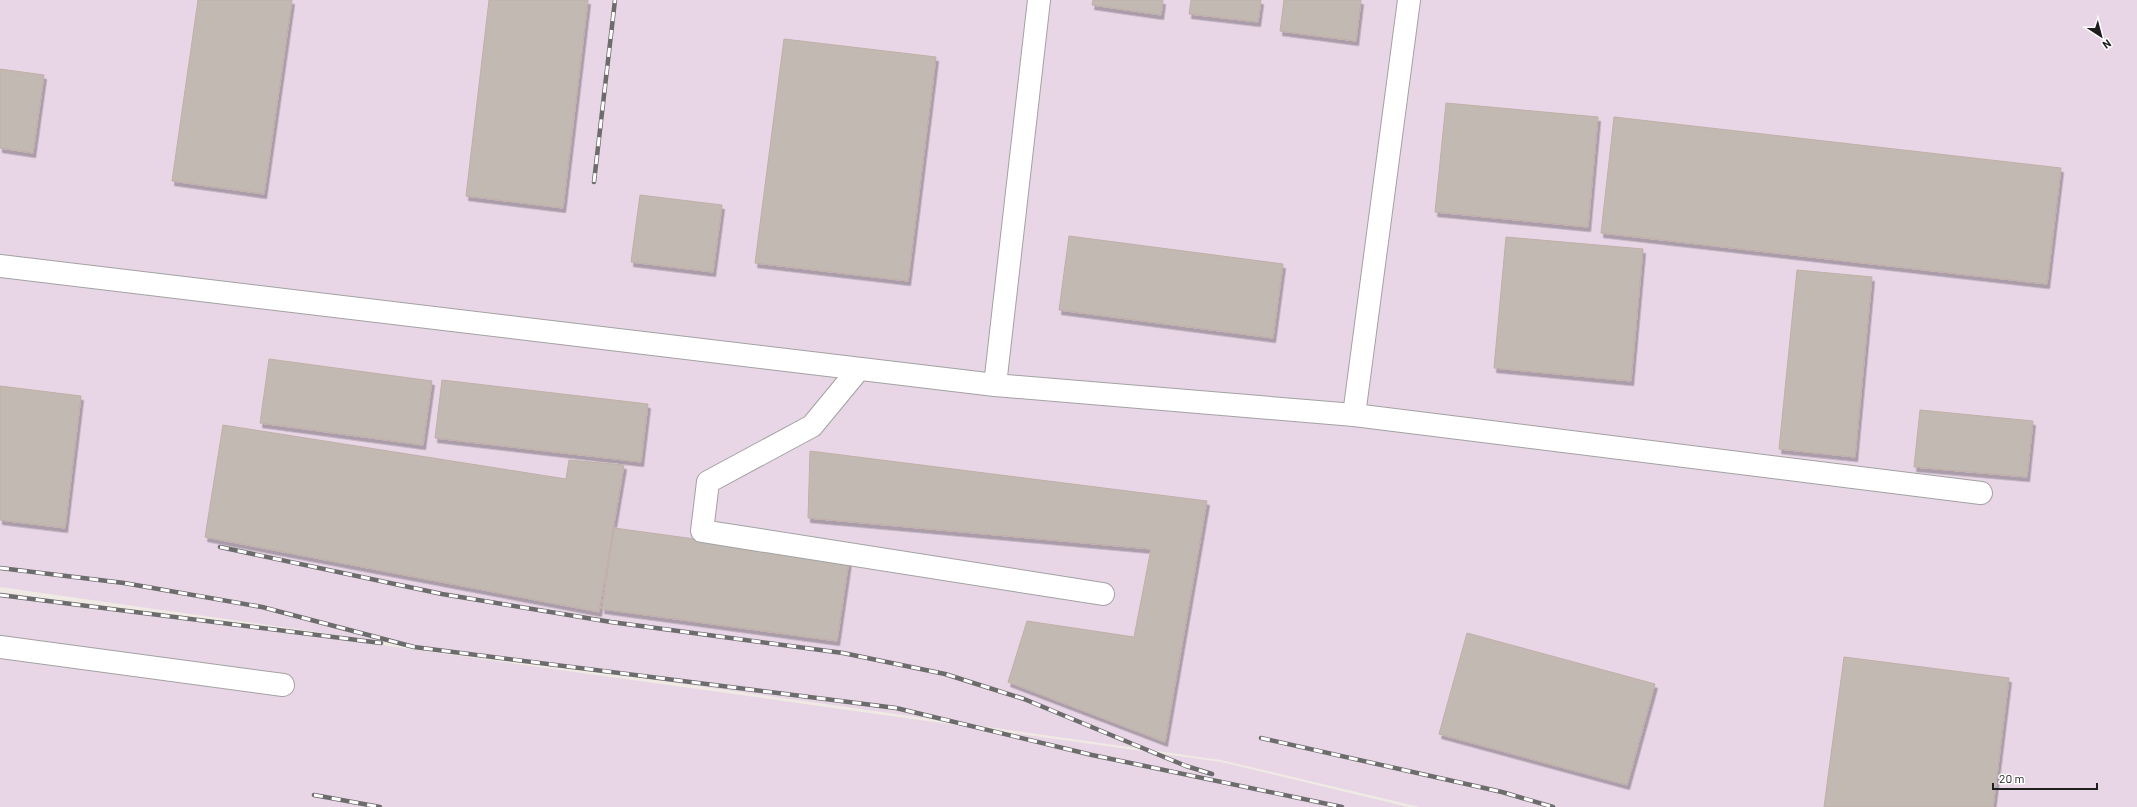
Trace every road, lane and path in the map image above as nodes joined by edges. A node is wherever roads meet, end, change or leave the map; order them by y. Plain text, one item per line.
1 (1039, 0) edge
2 (1409, 0) edge
3 (0, 266) edge
4 (859, 369) junction
5 (996, 385) junction
6 (1354, 415) junction
7 (1981, 493) dead end
8 (1103, 594) dead end
9 (0, 647) edge
10 (283, 685) dead end

1 - 5 street
2 - 6 street
3 - 4 street
4 - 5 street
4 - 8 street
5 - 6 street
6 - 7 street
9 - 10 street

